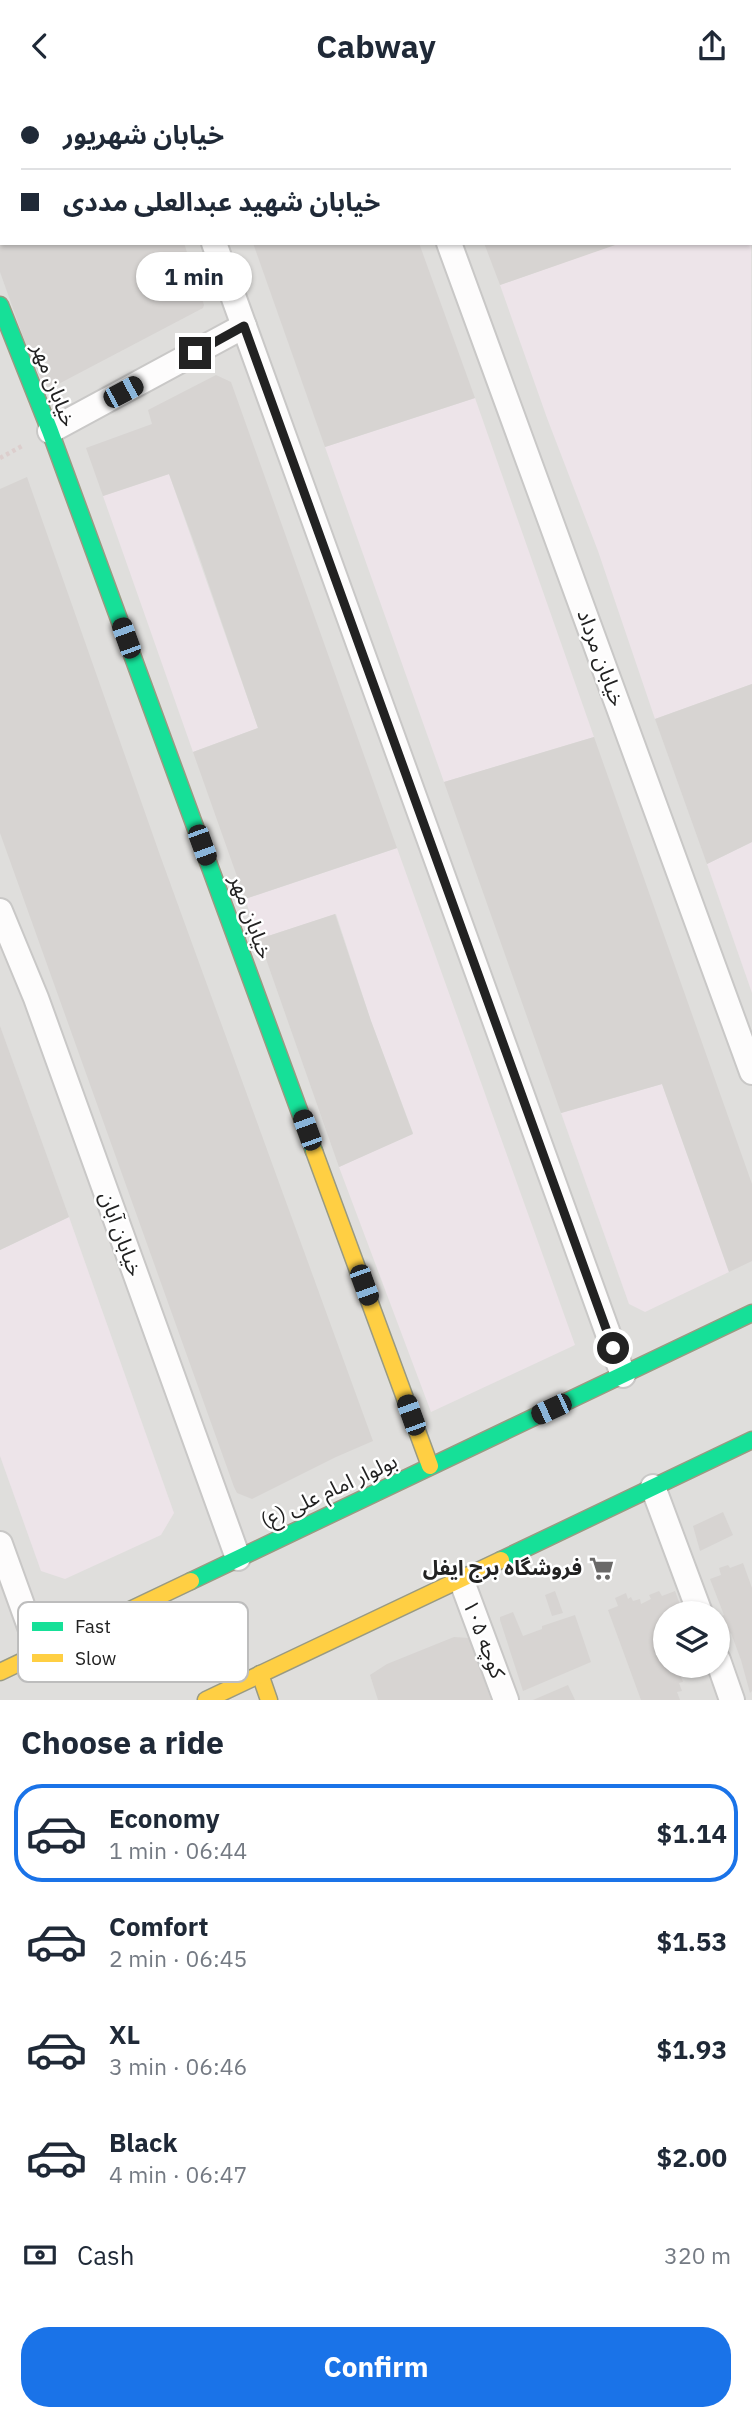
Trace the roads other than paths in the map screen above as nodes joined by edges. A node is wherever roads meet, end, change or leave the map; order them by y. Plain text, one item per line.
1 (215, 245) edge
2 (450, 245) edge
3 (0, 305) edge
4 (244, 326) junction
5 (50, 431) junction
6 (0, 911) edge
7 (752, 1072) edge
8 (752, 1313) edge
9 (623, 1375) junction
10 (752, 1440) edge
11 (430, 1466) junction
12 (653, 1487) junction
13 (0, 1544) edge
14 (237, 1558) junction
15 (461, 1579) junction
16 (696, 1601) edge
17 (21, 1602) edge
18 (145, 1602) edge
19 (18, 1663) edge
20 (0, 1672) edge
21 (260, 1674) junction
22 (724, 1678) edge
23 (248, 1680) edge
24 (243, 1682) edge
25 (206, 1700) edge
26 (270, 1700) edge
27 (506, 1700) edge
28 (732, 1700) edge

1 - 4 street
2 - 7 street, خیابان مرداد
3 - 5 main road, خیابان مهر
4 - 5 street
4 - 9 street
5 - 11 main road, خیابان مهر
6 - 14 street, خیابان آبان
8 - 9 main road, بولوار امام علی (ع)
9 - 11 main road, بولوار امام علی (ع)
10 - 12 main road
11 - 14 main road, بولوار امام علی (ع)
12 - 15 main road
12 - 16 street
13 - 17 street
14 - 18 main road, بولوار امام علی (ع)
15 - 21 main road
15 - 27 street, کوچه ۱۰۵
19 - 20 main road, بولوار امام علی (ع)
21 - 23 main road
21 - 26 main road
22 - 28 street
24 - 25 main road

